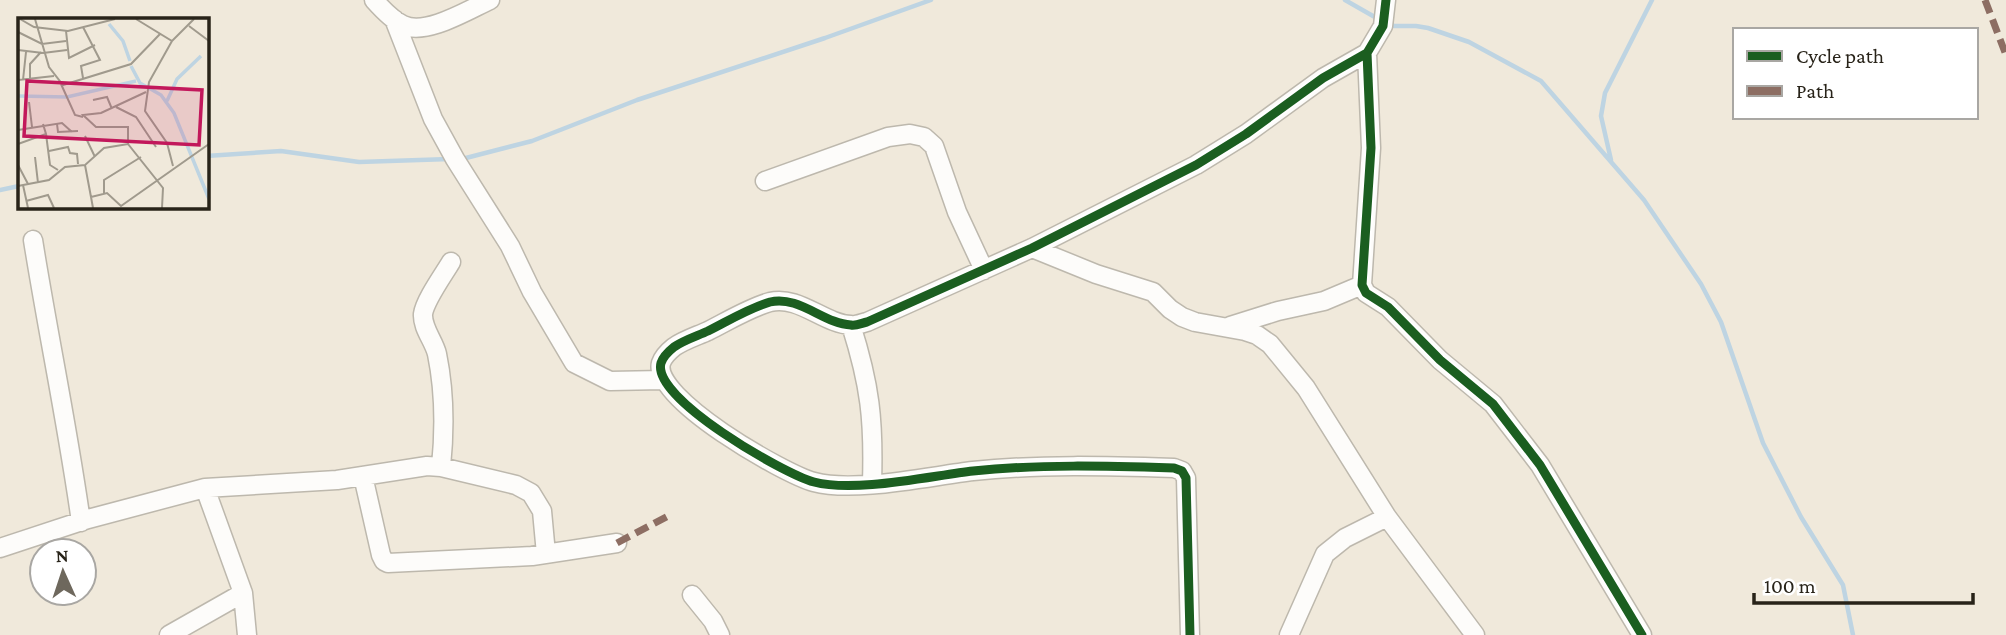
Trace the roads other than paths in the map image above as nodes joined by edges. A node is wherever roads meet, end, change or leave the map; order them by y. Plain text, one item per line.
1 (374, 0) edge
2 (490, 0) edge
3 (1387, 0) edge
4 (394, 19) junction
5 (1367, 53) junction
6 (765, 180) dead end
7 (33, 240) dead end
8 (1032, 248) junction
9 (451, 261) dead end
10 (984, 270) junction
11 (1362, 285) junction
12 (852, 326) junction
13 (1227, 327) junction
14 (663, 380) junction
15 (441, 467) junction
16 (363, 476) junction
17 (872, 483) junction
18 (205, 488) junction
19 (1387, 517) junction
20 (80, 522) junction
21 (617, 543) dead end
22 (0, 548) edge
23 (546, 554) junction
24 (243, 593) junction
25 (692, 595) dead end
26 (169, 635) edge
27 (247, 635) edge
28 (720, 635) edge
29 (1190, 635) edge
30 (1289, 635) edge
31 (1475, 635) edge
32 (1642, 635) edge

1 - 4 street
2 - 4 street
3 - 5 street
4 - 14 street
5 - 8 street
5 - 11 street
6 - 10 street
7 - 20 street
8 - 10 street
8 - 13 street
9 - 15 street
10 - 12 street
11 - 13 street
11 - 32 street
12 - 14 street
12 - 17 street
13 - 19 street
14 - 17 street
15 - 16 street
15 - 23 street
16 - 18 street
16 - 23 street
17 - 29 street
18 - 20 street
18 - 24 street
19 - 30 street
19 - 31 street
20 - 22 street
21 - 23 street
24 - 26 street
24 - 27 street
25 - 28 street

